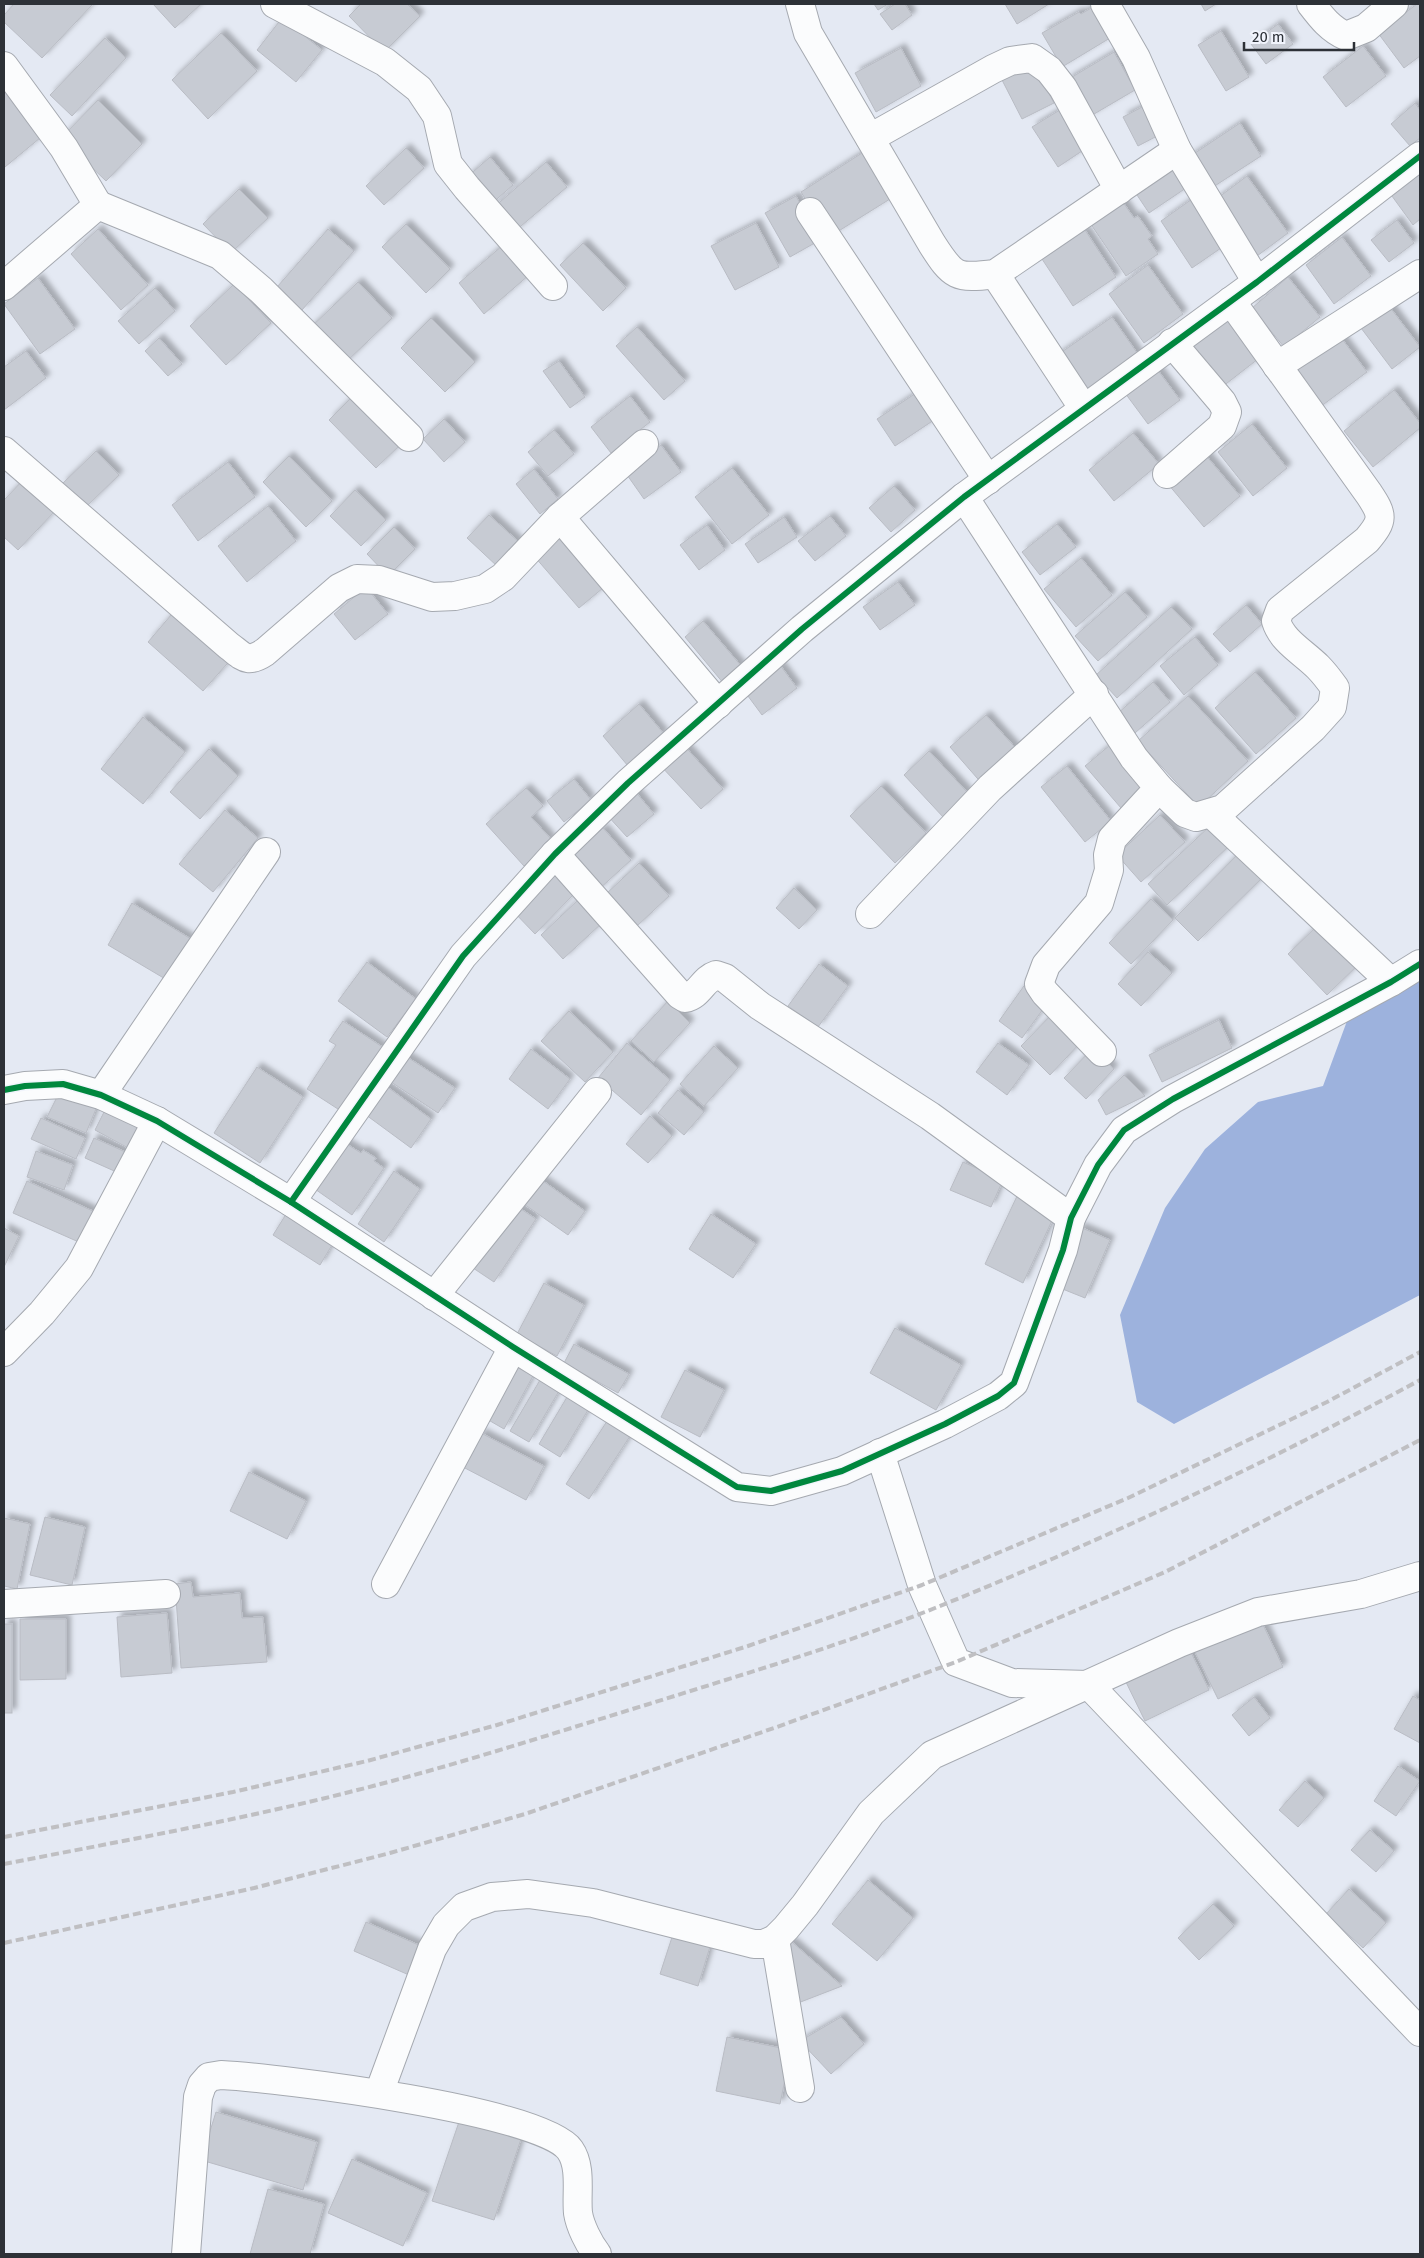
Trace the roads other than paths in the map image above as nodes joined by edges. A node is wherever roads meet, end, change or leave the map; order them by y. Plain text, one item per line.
1 (275, 4) edge
2 (800, 4) edge
3 (1105, 4) edge
4 (1311, 4) edge
5 (1394, 4) edge
6 (4, 66) edge
7 (870, 138) junction
8 (1176, 150) junction
9 (1420, 156) edge
10 (1119, 190) junction
11 (98, 205) junction
12 (810, 212) dead end
13 (995, 274) junction
14 (1420, 274) edge
15 (1257, 282) junction
16 (4, 285) edge
17 (554, 286) dead end
18 (1231, 301) junction
19 (1172, 343) junction
20 (1277, 366) junction
21 (1084, 409) junction
22 (409, 437) dead end
23 (644, 444) dead end
24 (4, 451) edge
25 (1167, 474) dead end
26 (988, 480) junction
27 (964, 497) junction
28 (560, 517) junction
29 (1094, 694) junction
30 (718, 704) junction
31 (1159, 788) junction
32 (1212, 813) junction
33 (266, 852) dead end
34 (555, 854) junction
35 (870, 914) dead end
36 (1420, 964) edge
37 (1391, 982) junction
38 (1102, 1052) dead end
39 (4, 1090) edge
40 (597, 1092) dead end
41 (101, 1095) junction
42 (157, 1121) junction
43 (291, 1202) junction
44 (1071, 1218) junction
45 (434, 1296) junction
46 (513, 1347) junction
47 (4, 1352) edge
48 (880, 1454) junction
49 (1420, 1576) edge
50 (386, 1584) dead end
51 (166, 1594) dead end
52 (4, 1604) edge
53 (1089, 1685) junction
54 (775, 1939) junction
55 (1420, 2032) edge
56 (800, 2088) dead end
57 (379, 2093) junction
58 (186, 2254) edge
59 (597, 2254) edge

1 - 17 street
2 - 7 street
3 - 8 street
4 - 5 street
6 - 11 street
7 - 10 street
7 - 13 street
8 - 10 street
8 - 15 street
9 - 15 street
10 - 13 street
11 - 16 street
11 - 22 street
12 - 26 street
13 - 21 street
14 - 20 street
15 - 18 street
18 - 19 street
18 - 20 street
19 - 21 street
19 - 25 street
20 - 32 street
21 - 26 street
23 - 28 street
24 - 28 street
26 - 27 street
27 - 29 street
27 - 30 street
28 - 30 street
29 - 31 street
29 - 35 street
30 - 34 street
31 - 32 street
31 - 38 street
32 - 37 street
33 - 41 street
34 - 43 street
34 - 44 street
36 - 37 street
37 - 44 street
39 - 41 street
40 - 45 street
41 - 42 street
42 - 43 street
42 - 47 street
43 - 45 street
44 - 48 street
45 - 46 street
46 - 48 street
46 - 50 street
48 - 53 street
49 - 53 street
51 - 52 street
53 - 54 street
53 - 55 street
54 - 56 street
54 - 57 street
57 - 58 street
57 - 59 street

